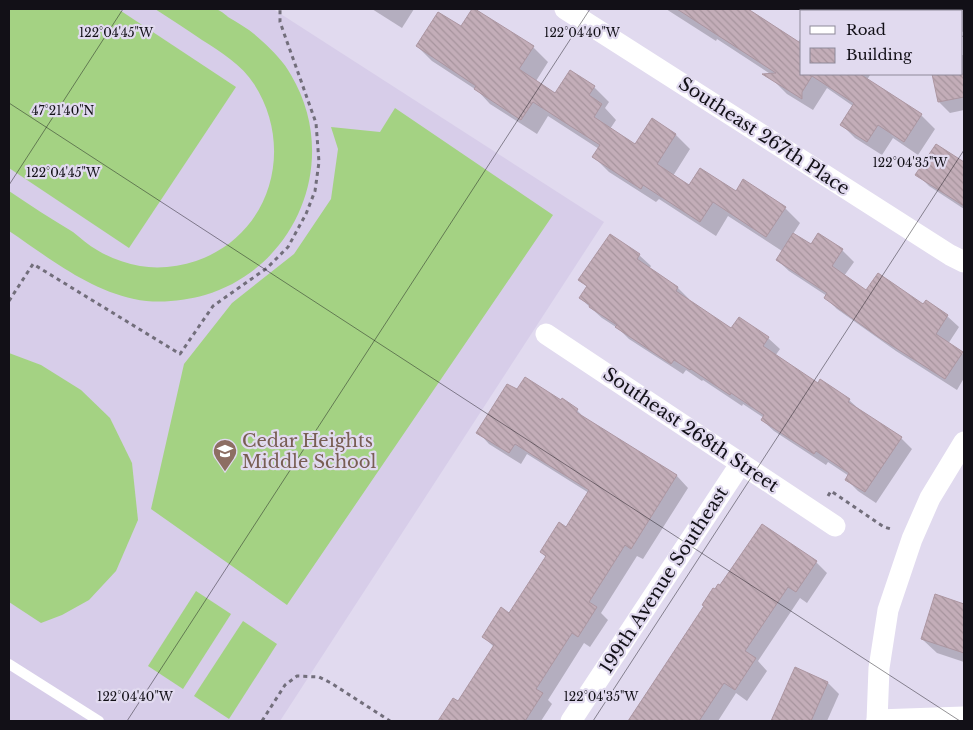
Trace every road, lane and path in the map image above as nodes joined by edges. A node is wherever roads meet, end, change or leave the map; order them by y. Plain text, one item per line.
1 (280, 9) edge
2 (565, 9) edge
3 (964, 262) edge
4 (9, 301) edge
5 (546, 334) dead end
6 (964, 442) edge
7 (741, 463) junction
8 (816, 513) junction
9 (835, 526) dead end
10 (912, 538) junction
11 (9, 664) edge
12 (964, 717) edge
13 (99, 721) edge
14 (262, 721) edge
15 (390, 721) edge
16 (571, 721) edge
17 (877, 721) edge

1 - 4 path
2 - 3 street, Southeast 267th Place
5 - 7 street, Southeast 268th Street
6 - 10 street
7 - 8 street, Southeast 268th Street
7 - 16 street, 199th Avenue Southeast
8 - 9 street, Southeast 268th Street
8 - 10 path
10 - 17 street
11 - 13 lane
12 - 17 street
14 - 15 path

